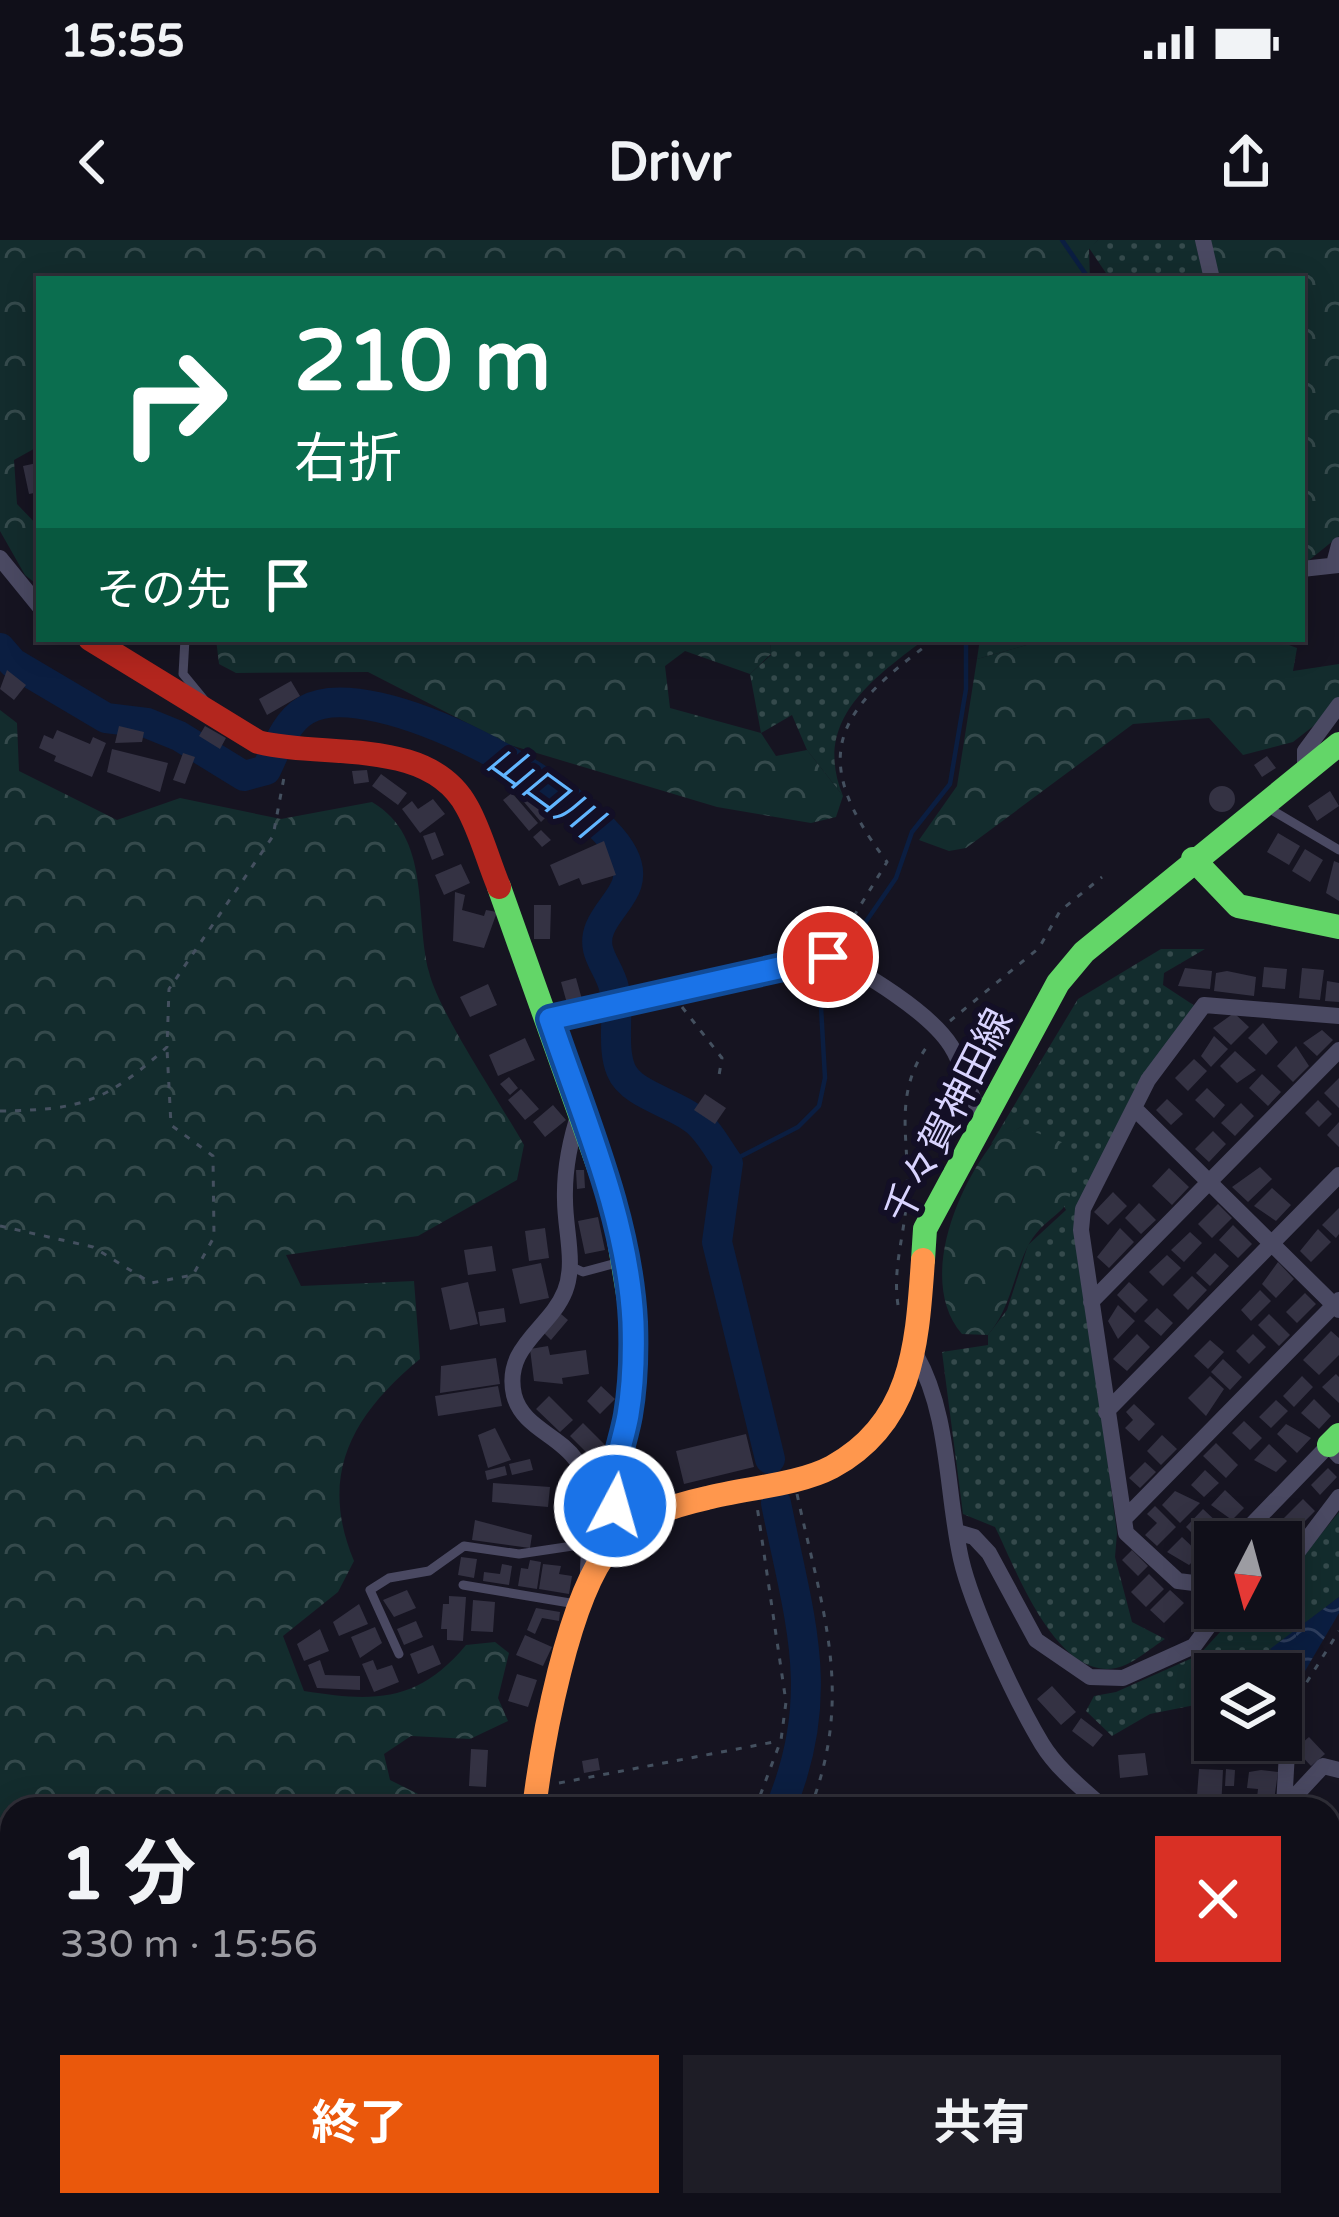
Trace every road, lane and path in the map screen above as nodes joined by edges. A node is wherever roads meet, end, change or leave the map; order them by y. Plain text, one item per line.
1 (1203, 240) edge
2 (1211, 276) edge
3 (1339, 544) edge
4 (1336, 564) edge
5 (2, 565) edge
6 (1305, 569) edge
7 (36, 603) edge
8 (95, 642) edge
9 (184, 642) edge
10 (931, 642) edge
11 (1339, 705) edge
12 (203, 707) junction
13 (1339, 744) edge
14 (289, 752) junction
15 (1305, 772) junction
16 (1265, 806) junction
17 (1339, 850) edge
18 (1193, 859) junction
19 (1102, 877) dead end
20 (1339, 927) edge
21 (828, 957) junction
22 (670, 992) junction
23 (1339, 1016) edge
24 (550, 1019) junction
25 (939, 1030) junction
26 (167, 1047) junction
27 (1339, 1050) edge
28 (718, 1081) dead end
29 (1134, 1108) junction
30 (580, 1109) junction
31 (0, 1111) edge
32 (982, 1115) junction
33 (1339, 1174) edge
34 (1209, 1182) junction
35 (0, 1226) edge
36 (1271, 1243) junction
37 (626, 1261) junction
38 (570, 1266) junction
39 (1091, 1302) junction
40 (1337, 1305) edge
41 (901, 1323) dead end
42 (916, 1354) junction
43 (1106, 1412) junction
44 (1336, 1446) edge
45 (794, 1479) junction
46 (753, 1486) junction
47 (611, 1489) junction
48 (1339, 1497) edge
49 (594, 1516) junction
50 (1124, 1519) junction
51 (1257, 1521) edge
52 (629, 1528) junction
53 (957, 1532) junction
54 (586, 1544) junction
55 (1302, 1546) edge
56 (1194, 1583) edge
57 (463, 1585) dead end
58 (585, 1595) junction
59 (1207, 1629) edge
60 (1339, 1631) edge
61 (399, 1654) dead end
62 (1302, 1690) edge
63 (781, 1740) junction
64 (1286, 1761) edge
65 (1339, 1770) edge
66 (534, 1797) edge
67 (542, 1797) edge
68 (760, 1797) edge
69 (814, 1797) edge
70 (1093, 1797) edge
71 (1284, 1797) edge
72 (1293, 1797) edge

1 - 2 street
3 - 4 street
4 - 6 street
5 - 7 street
8 - 12 main road
9 - 12 lane
10 - 21 path
11 - 15 street
12 - 14 main road
13 - 15 main road, 千々賀神田線
14 - 24 main road
14 - 26 path
15 - 16 main road, 千々賀神田線
16 - 17 lane
16 - 18 main road, 千々賀神田線
18 - 20 main road
18 - 32 main road, 千々賀神田線
19 - 25 path
21 - 22 street
21 - 25 street
22 - 24 street
22 - 28 path
23 - 29 street
24 - 30 main road
25 - 32 street
25 - 41 path
26 - 31 path
26 - 35 path
27 - 34 street
29 - 34 street
29 - 39 street
30 - 37 main road
30 - 38 street
32 - 42 main road, 千々賀神田線
33 - 36 street
34 - 36 street
34 - 39 street
36 - 40 street
36 - 43 street
37 - 38 lane
37 - 47 main road
38 - 49 street
39 - 43 street
40 - 50 street
42 - 45 main road, 千々賀神田線
42 - 53 street
43 - 50 street
44 - 51 street
45 - 46 main road, 千々賀神田線
45 - 69 path
46 - 52 main road, 千々賀神田線
46 - 63 path
47 - 49 lane
47 - 52 main road
48 - 55 street
49 - 54 street
50 - 56 street
52 - 58 main road, 千々賀神田線
53 - 59 street
53 - 70 street
54 - 58 street
54 - 61 lane
57 - 58 lane
58 - 66 main road, 千々賀神田線
60 - 62 path
63 - 67 path
63 - 68 path
64 - 71 street
65 - 72 street

